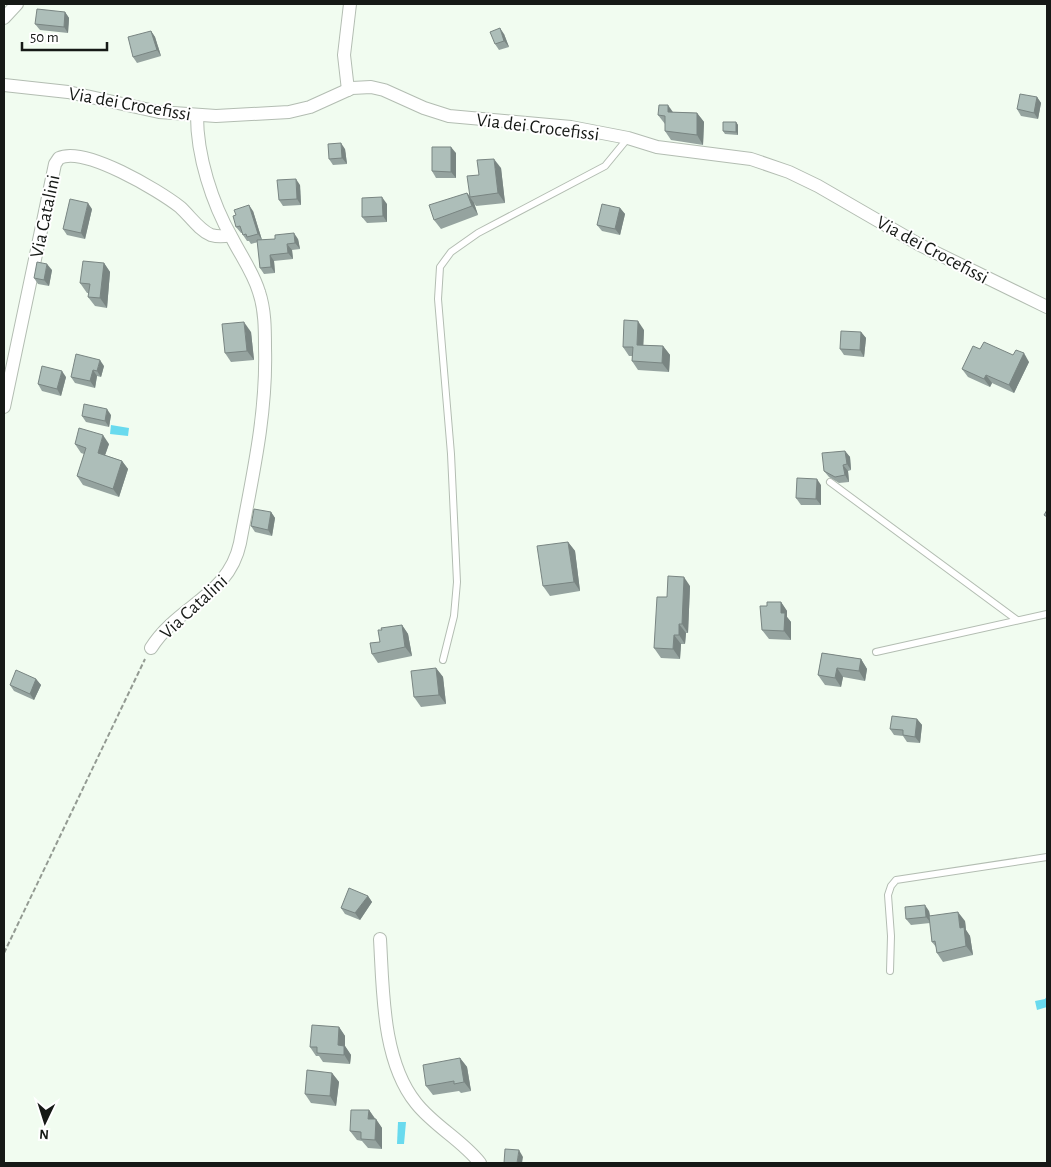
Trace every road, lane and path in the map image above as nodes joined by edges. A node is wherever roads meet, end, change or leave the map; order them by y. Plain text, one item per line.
1 (17, 4) edge
2 (350, 4) edge
3 (4, 18) edge
4 (4, 85) edge
5 (348, 90) junction
6 (197, 116) junction
7 (628, 138) junction
8 (230, 235) junction
9 (1047, 307) edge
10 (4, 407) edge
11 (830, 482) edge
12 (1047, 614) edge
13 (1017, 620) junction
14 (151, 648) joint
15 (876, 652) dead end
16 (442, 660) dead end
17 (1047, 857) edge
18 (380, 939) dead end
19 (4, 953) edge
20 (890, 971) dead end
21 (480, 1163) edge

1 - 3 street
2 - 5 street
4 - 6 street, Via dei Crocefissi
5 - 6 street, Via dei Crocefissi
5 - 7 street, Via dei Crocefissi
6 - 8 street, Via Catalini
7 - 9 street, Via dei Crocefissi
7 - 16 lane
8 - 10 street, Via Catalini
8 - 14 street, Via Catalini
11 - 13 lane
12 - 13 lane
13 - 15 lane
14 - 19 path, Via Catalini
17 - 20 lane
18 - 21 street

